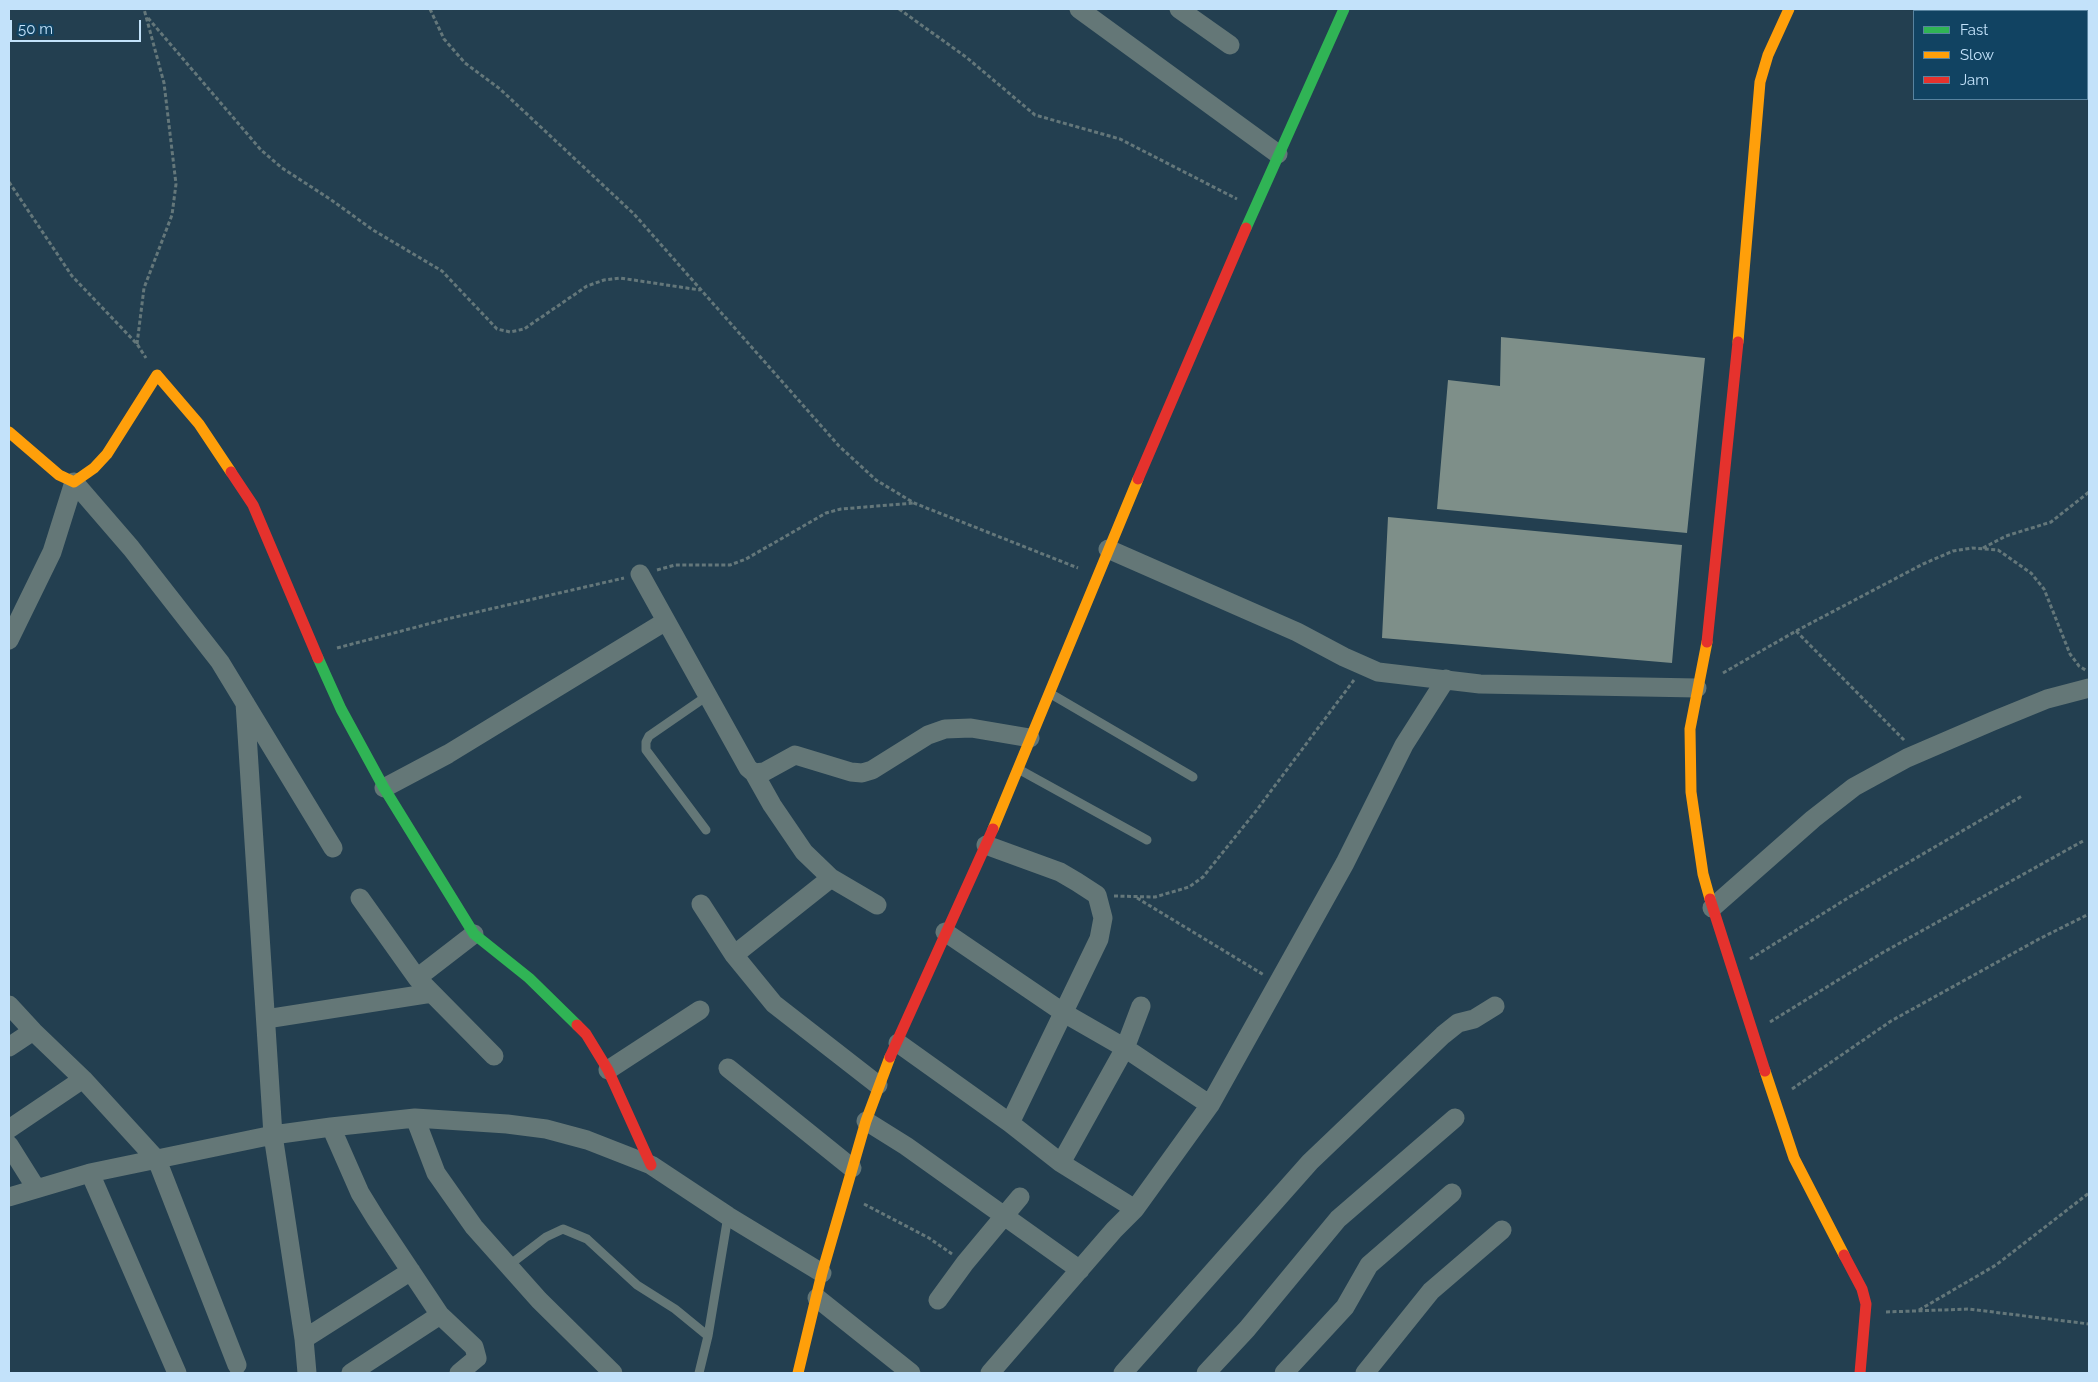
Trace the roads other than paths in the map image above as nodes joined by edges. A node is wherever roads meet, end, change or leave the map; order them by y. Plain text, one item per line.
1 (1079, 9) edge
2 (1179, 9) edge
3 (1344, 9) edge
4 (1790, 9) edge
5 (1230, 46) dead end
6 (1278, 154) junction
7 (9, 432) edge
8 (74, 482) junction
9 (1108, 548) junction
10 (640, 574) road end
11 (666, 622) junction
12 (9, 640) edge
13 (1446, 679) junction
14 (1697, 688) junction
15 (2089, 688) edge
16 (1048, 693) junction
17 (707, 696) junction
18 (245, 703) junction
19 (1030, 738) junction
20 (1017, 768) junction
21 (754, 773) junction
22 (1193, 777) dead end
23 (384, 788) junction
24 (706, 830) dead end
25 (1147, 840) dead end
26 (986, 845) junction
27 (333, 848) dead end
28 (831, 878) junction
29 (360, 898) dead end
30 (701, 904) dead end
31 (877, 905) dead end
32 (1712, 908) junction
33 (945, 932) junction
34 (474, 934) junction
35 (734, 955) junction
36 (417, 978) junction
37 (432, 993) junction
38 (9, 1005) edge
39 (1141, 1006) dead end
40 (1495, 1006) dead end
41 (700, 1010) dead end
42 (1064, 1013) junction
43 (266, 1019) junction
44 (33, 1031) junction
45 (898, 1043) junction
46 (9, 1047) edge
47 (1125, 1048) junction
48 (494, 1056) dead end
49 (728, 1068) dead end
50 (608, 1070) junction
51 (82, 1078) junction
52 (878, 1085) junction
53 (1210, 1105) junction
54 (415, 1118) junction
55 (1455, 1118) dead end
56 (866, 1121) junction
57 (1010, 1123) junction
58 (331, 1126) junction
59 (9, 1129) edge
60 (273, 1135) junction
61 (9, 1145) edge
62 (157, 1160) junction
63 (1061, 1163) junction
64 (651, 1165) junction
65 (852, 1168) junction
66 (90, 1173) junction
67 (36, 1188) junction
68 (1452, 1193) dead end
69 (9, 1197) edge
70 (1020, 1197) dead end
71 (1135, 1209) junction
72 (728, 1216) junction
73 (1003, 1217) junction
74 (1502, 1230) dead end
75 (508, 1266) junction
76 (1080, 1270) junction
77 (411, 1271) junction
78 (822, 1273) junction
79 (818, 1298) junction
80 (938, 1300) dead end
81 (440, 1315) junction
82 (708, 1336) junction
83 (304, 1339) junction
84 (237, 1365) dead end
85 (178, 1373) edge
86 (307, 1373) edge
87 (351, 1373) edge
88 (459, 1373) edge
89 (613, 1373) edge
90 (699, 1373) edge
91 (798, 1373) edge
92 (911, 1373) edge
93 (990, 1373) edge
94 (1123, 1373) edge
95 (1206, 1373) edge
96 (1284, 1373) edge
97 (1364, 1373) edge
98 (1860, 1373) edge

1 - 6 street
2 - 5 street
3 - 6 street
4 - 14 street
6 - 9 street
7 - 8 street
8 - 12 street
8 - 18 street
8 - 23 street
9 - 13 street
9 - 16 street
10 - 11 street
11 - 17 street
11 - 23 street
13 - 14 street
13 - 53 street
14 - 32 street
15 - 32 street
16 - 19 street
16 - 22 lane
17 - 21 street
17 - 24 lane
18 - 27 street
18 - 43 street
19 - 20 street
19 - 21 street
20 - 25 lane
20 - 26 street
21 - 28 street
23 - 34 street
26 - 33 street
26 - 42 street
28 - 31 street
28 - 35 street
29 - 36 street
30 - 35 street
32 - 98 street
33 - 42 street
33 - 45 street
34 - 36 street
34 - 50 street
35 - 52 street
36 - 37 street
37 - 43 street
37 - 48 street
38 - 44 street
39 - 47 street
40 - 94 street
41 - 50 street
42 - 47 street
42 - 57 street
43 - 60 street
44 - 46 street
44 - 51 street
45 - 52 street
45 - 57 street
47 - 53 street
47 - 63 street
49 - 65 street
50 - 64 street
51 - 59 street
51 - 62 street
52 - 56 street
53 - 71 street
54 - 58 street
54 - 64 street
54 - 75 street
55 - 95 street
56 - 65 street
56 - 73 street
57 - 63 street
58 - 60 street
58 - 77 street
60 - 62 street
60 - 83 street
61 - 67 street
62 - 66 street
62 - 84 street
63 - 71 street
64 - 72 street
65 - 78 street
66 - 67 street
66 - 85 street
67 - 69 street
68 - 96 street
70 - 73 street
71 - 76 street
72 - 78 street
72 - 82 lane
73 - 76 street
73 - 80 street
74 - 97 street
75 - 82 lane
75 - 89 street
76 - 93 street
77 - 81 street
77 - 83 street
78 - 79 street
79 - 91 street
79 - 92 street
81 - 87 street
81 - 88 street
82 - 90 lane
83 - 86 street

